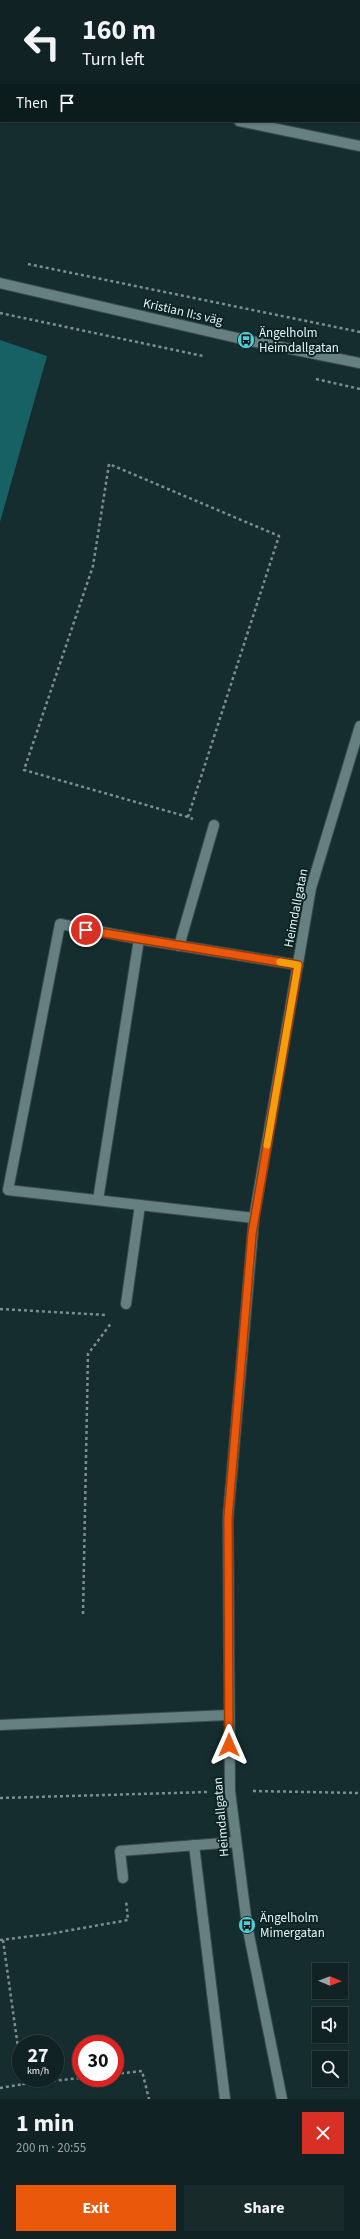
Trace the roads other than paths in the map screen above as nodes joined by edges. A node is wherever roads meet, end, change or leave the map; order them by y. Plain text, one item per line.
1 (244, 122) edge
2 (360, 146) edge
3 (0, 283) edge
4 (360, 363) edge
5 (360, 726) edge
6 (214, 825) road end
7 (139, 940) junction
8 (179, 946) junction
9 (298, 965) junction
10 (98, 1200) junction
11 (140, 1205) junction
12 (254, 1218) junction
13 (126, 1304) road end
14 (229, 1715) junction
15 (0, 1725) edge
16 (236, 1842) junction
17 (194, 1845) junction
18 (123, 1878) road end
19 (225, 2099) edge
20 (282, 2099) edge

1 - 2 street
3 - 4 street, Kristian II:s väg
5 - 9 street, Heimdallgatan
6 - 8 street
7 - 8 street
7 - 10 street
7 - 10 street
8 - 9 street
9 - 12 street, Heimdallgatan
10 - 11 street
11 - 12 street
11 - 13 street
12 - 14 street, Heimdallgatan
14 - 15 street
14 - 16 street, Heimdallgatan
16 - 17 street
16 - 20 street, Heimdallgatan
17 - 18 street
17 - 19 street

